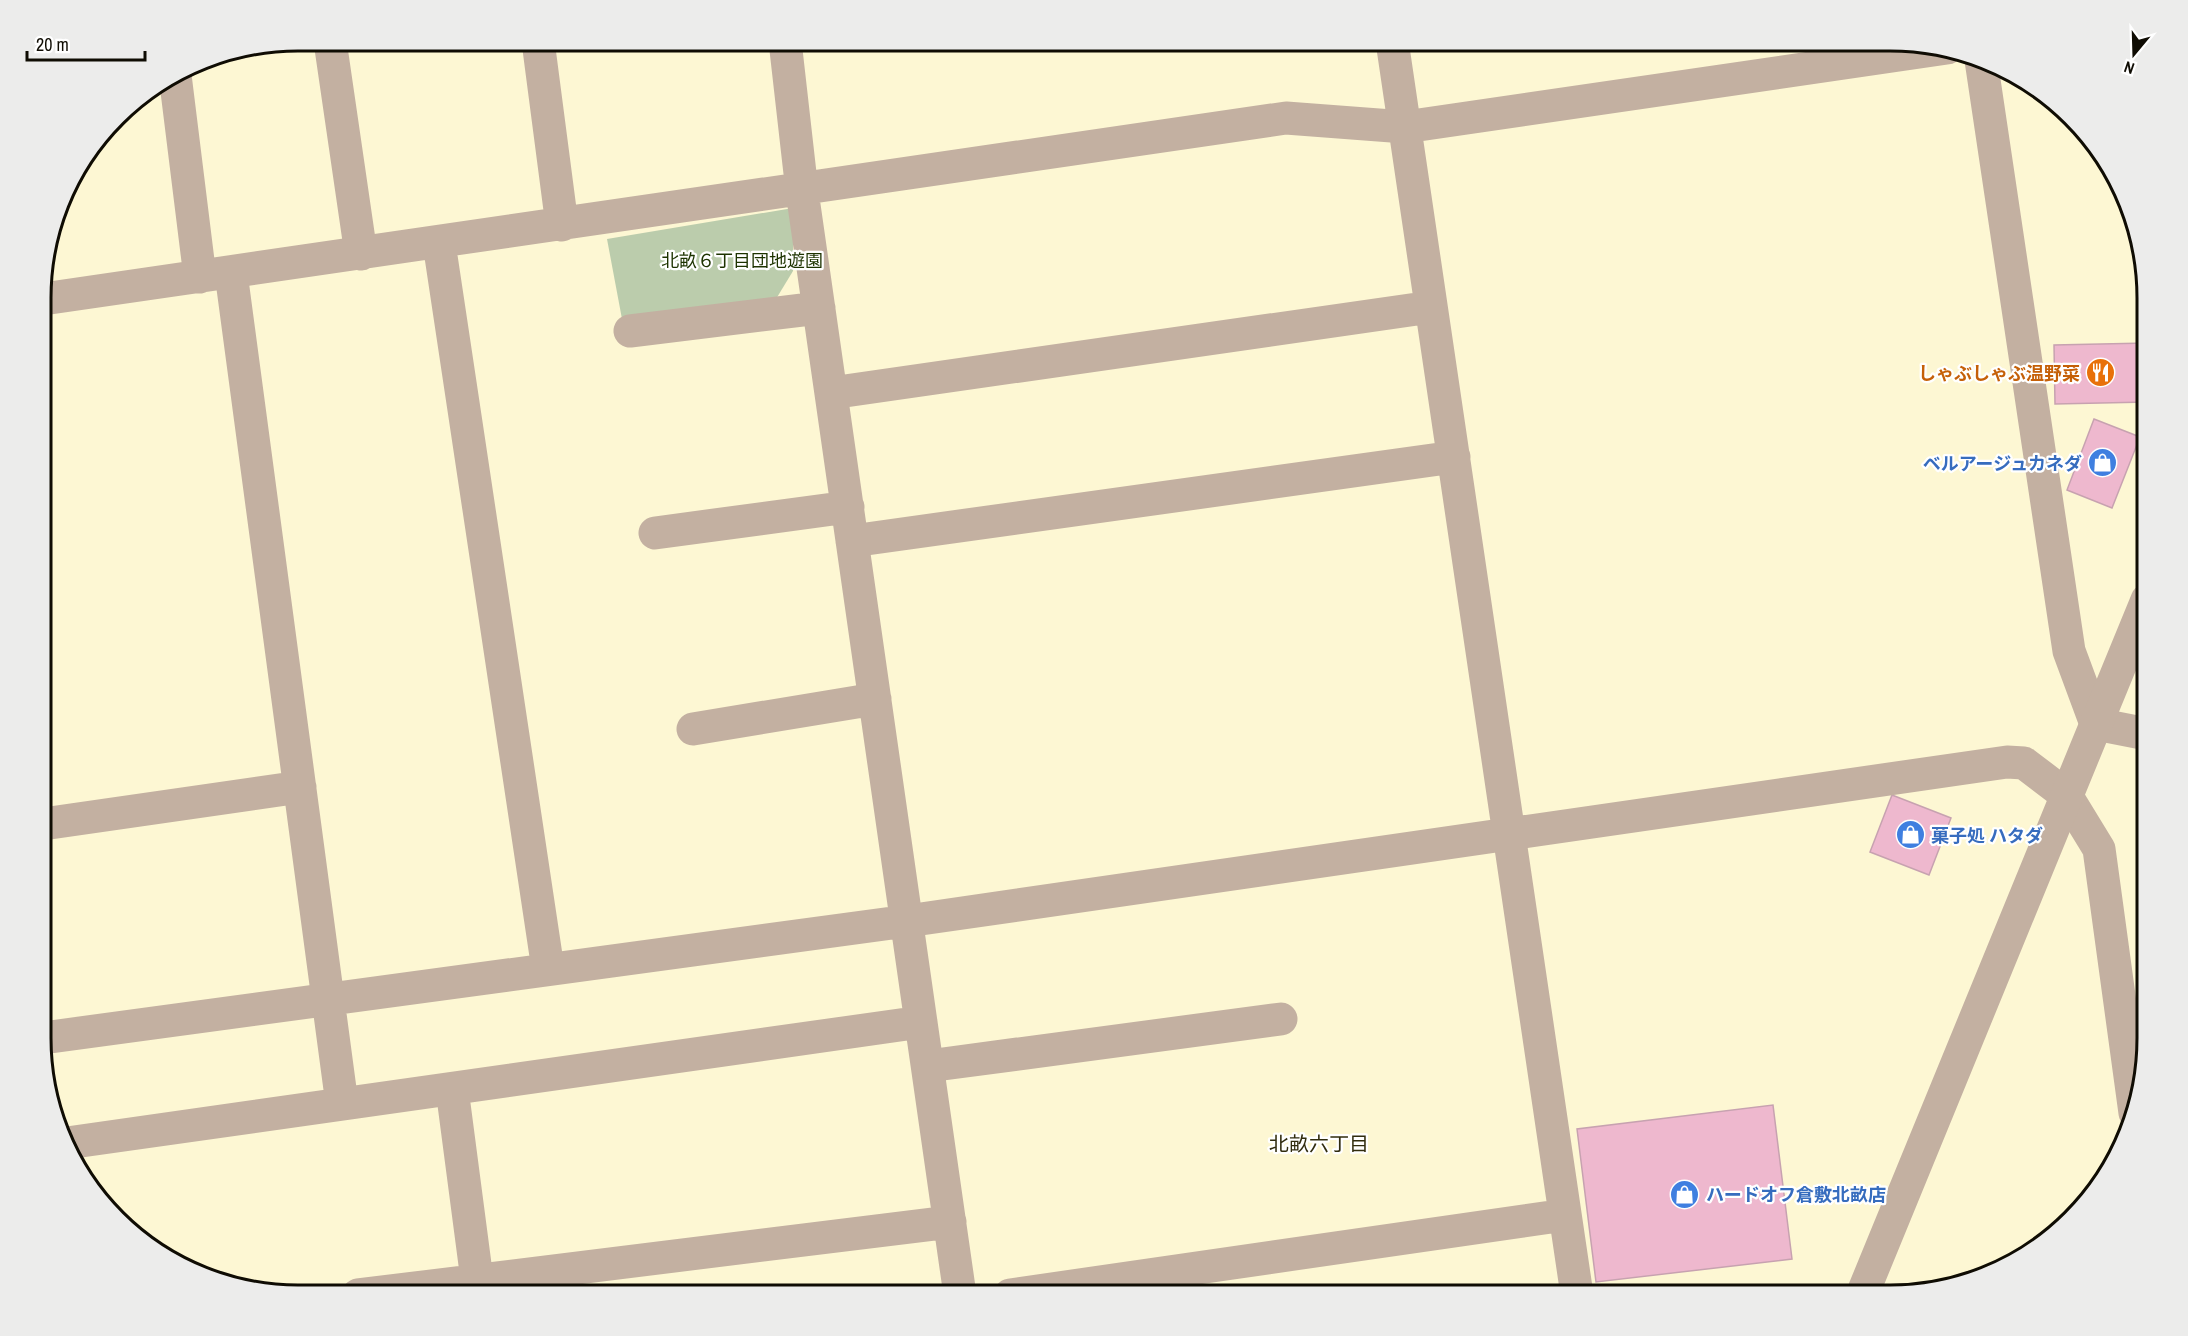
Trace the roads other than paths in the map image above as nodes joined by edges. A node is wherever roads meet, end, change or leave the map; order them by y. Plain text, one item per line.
1 (332, 51) edge
2 (539, 51) edge
3 (786, 51) edge
4 (1394, 51) edge
5 (1915, 53) edge
6 (1982, 69) edge
7 (177, 83) edge
8 (1405, 127) junction
9 (802, 191) junction
10 (562, 225) junction
11 (439, 243) junction
12 (361, 254) junction
13 (216, 275) junction
14 (51, 298) edge
15 (1431, 307) junction
16 (819, 308) junction
17 (630, 331) dead end
18 (831, 393) junction
19 (1454, 457) junction
20 (848, 507) junction
21 (655, 533) dead end
22 (852, 541) junction
23 (2137, 624) edge
24 (875, 699) junction
25 (2096, 724) junction
26 (693, 729) dead end
27 (2137, 732) edge
28 (300, 787) junction
29 (2066, 795) junction
30 (51, 823) edge
31 (1510, 836) junction
32 (907, 921) junction
33 (548, 969) junction
34 (328, 1000) junction
35 (1281, 1019) dead end
36 (921, 1022) junction
37 (51, 1037) edge
38 (928, 1066) junction
39 (2132, 1088) edge
40 (452, 1089) junction
41 (342, 1104) junction
42 (74, 1142) edge
43 (1566, 1215) junction
44 (950, 1222) junction
45 (478, 1285) edge
46 (499, 1285) edge
47 (959, 1285) edge
48 (1080, 1285) edge
49 (1576, 1285) edge
50 (1866, 1285) edge

1 - 12 street
2 - 10 street
3 - 9 street
4 - 8 street
5 - 8 street
6 - 25 street
7 - 13 street
8 - 9 street
8 - 15 street
9 - 10 street
9 - 16 street
10 - 11 street
11 - 12 street
11 - 33 street
12 - 13 street
13 - 14 street
13 - 28 street
15 - 18 street
15 - 19 street
16 - 17 street
16 - 18 street
18 - 20 street
19 - 22 street
19 - 31 street
20 - 21 street
20 - 22 street
22 - 24 street
23 - 25 street
24 - 26 street
24 - 32 street
25 - 27 street
25 - 29 street
28 - 30 street
28 - 34 street
29 - 31 street
29 - 39 street
29 - 50 street
31 - 32 street
31 - 43 street
32 - 33 street
32 - 36 street
33 - 34 street
34 - 37 street
34 - 41 street
35 - 38 street
36 - 38 street
36 - 40 street
38 - 44 street
40 - 41 street
40 - 45 street
41 - 42 street
43 - 48 street
43 - 49 street
44 - 46 street
44 - 47 street

